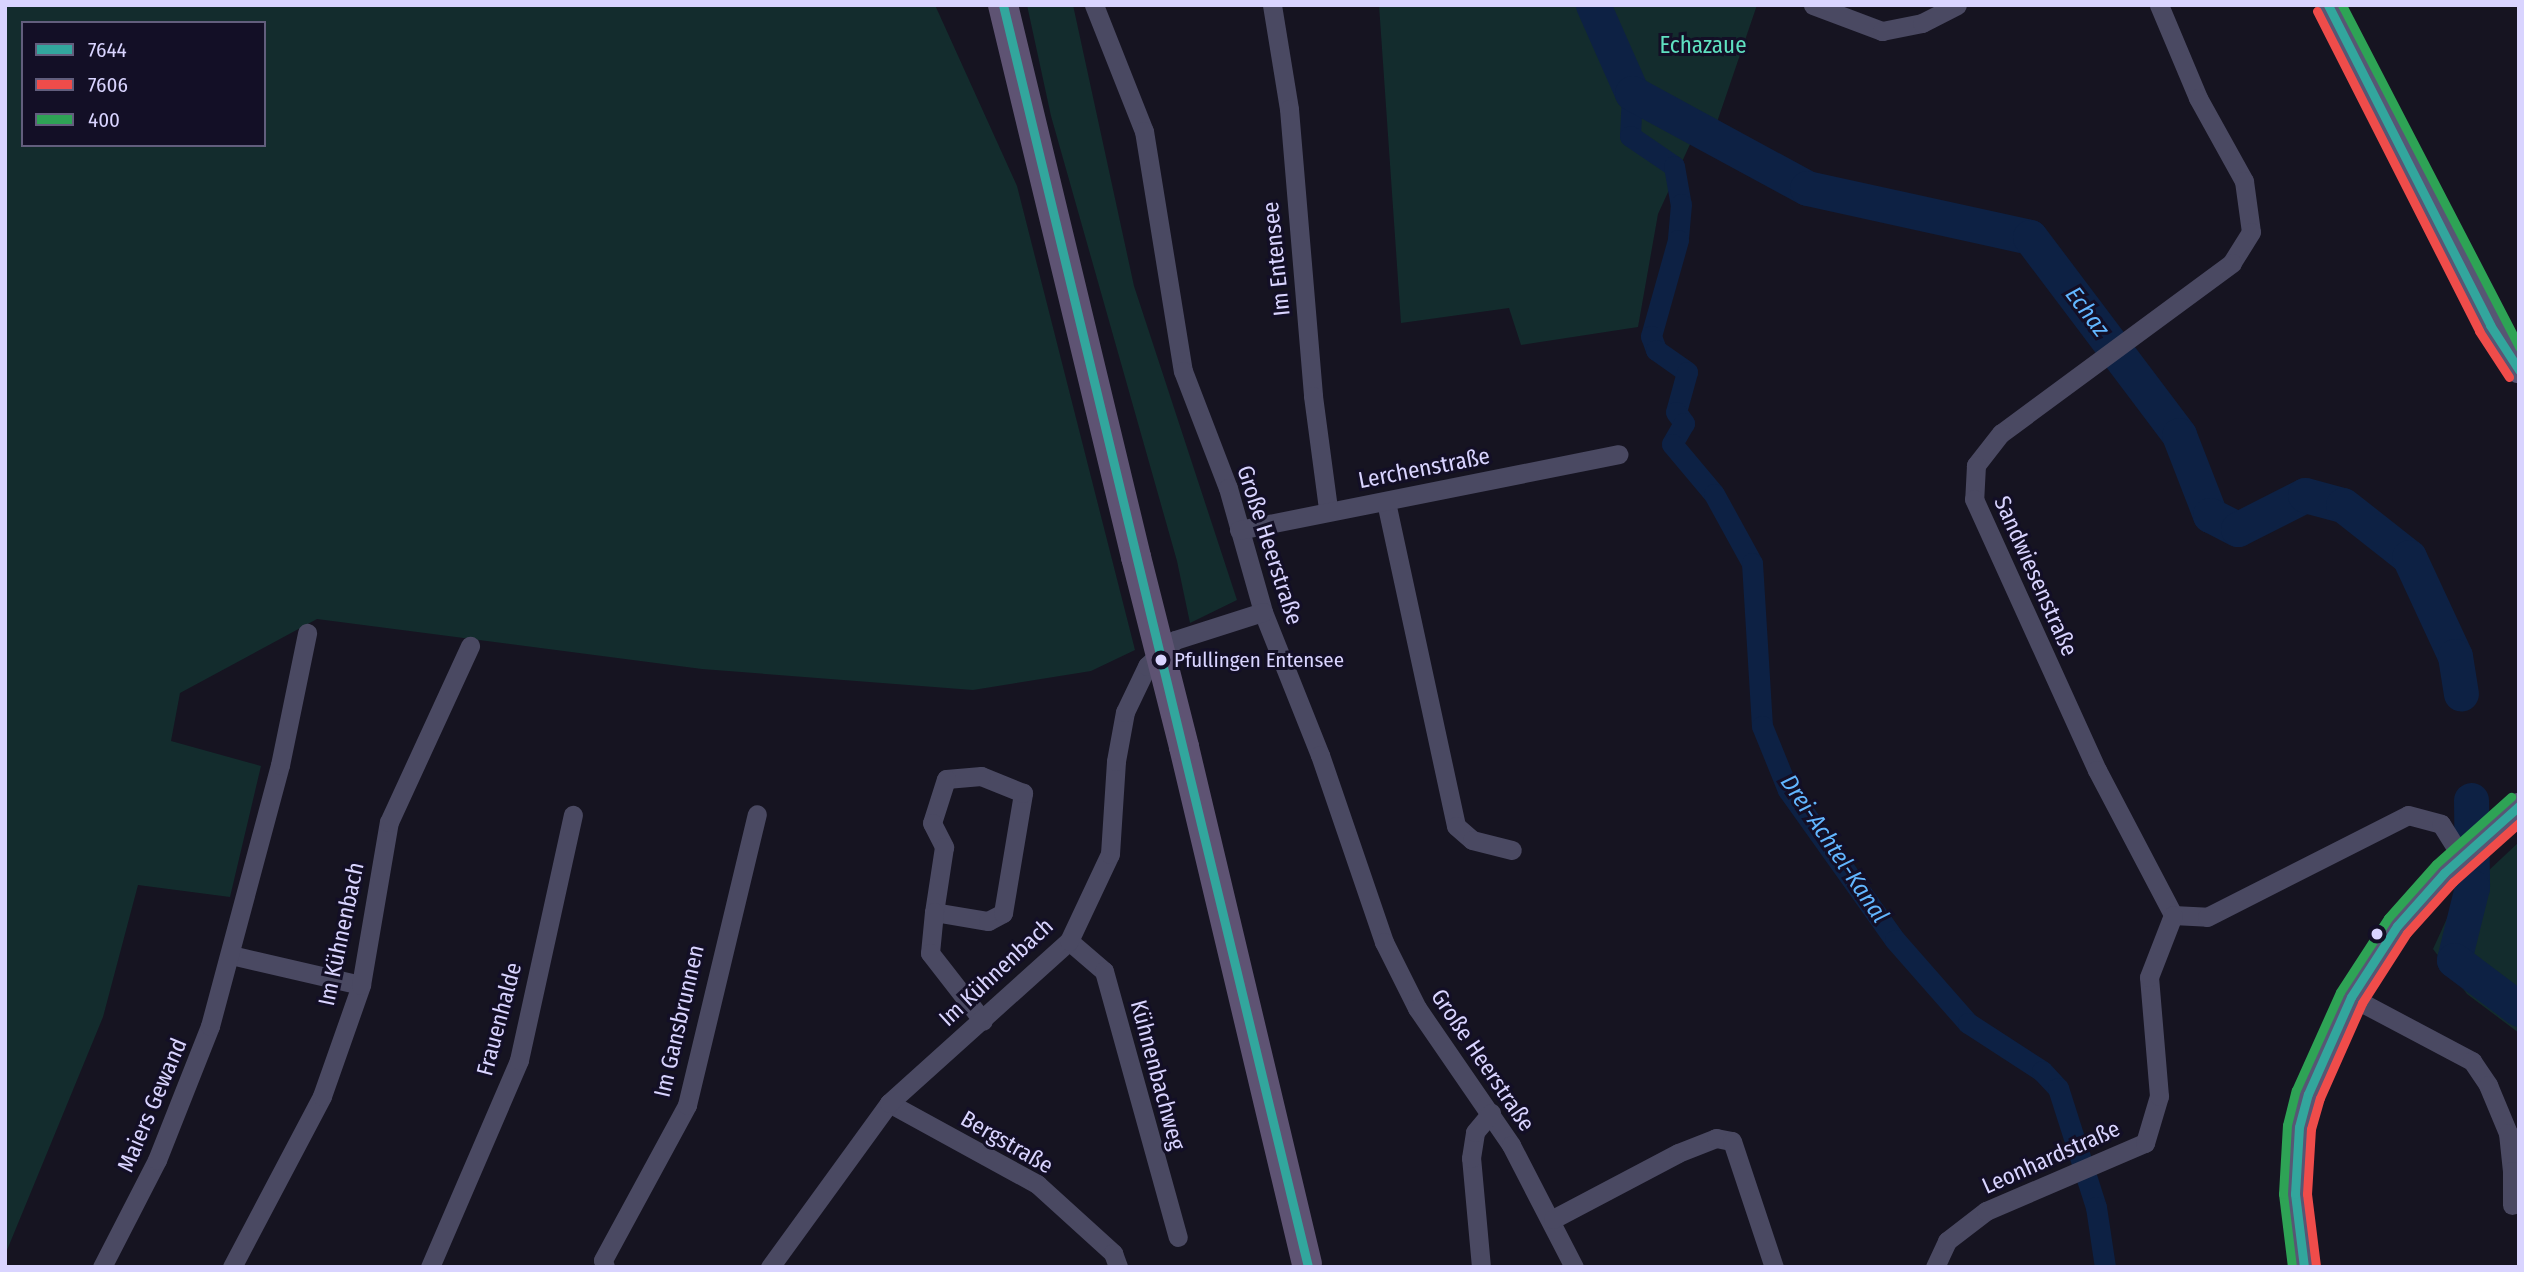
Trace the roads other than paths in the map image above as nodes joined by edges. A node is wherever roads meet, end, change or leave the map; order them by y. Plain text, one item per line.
1 (1003, 5) edge
2 (1094, 5) edge
3 (1272, 5) edge
4 (1813, 5) edge
5 (1957, 5) edge
6 (2159, 5) edge
7 (2328, 5) edge
8 (2518, 366) edge
9 (1618, 454) dead end
10 (1385, 502) junction
11 (1328, 509) junction
12 (1239, 530) junction
13 (1263, 612) junction
14 (307, 633) dead end
15 (470, 646) dead end
16 (2511, 813) edge
17 (757, 814) dead end
18 (573, 815) dead end
19 (1512, 850) dead end
20 (2453, 865) junction
21 (934, 912) junction
22 (2173, 915) junction
23 (1069, 941) junction
24 (230, 955) junction
25 (361, 985) junction
26 (2351, 997) junction
27 (983, 1021) junction
28 (889, 1103) junction
29 (1491, 1113) junction
30 (2515, 1171) edge
31 (2512, 1205) dead end
32 (1553, 1219) junction
33 (1178, 1237) dead end
34 (1307, 1264) dead end
35 (102, 1267) edge
36 (232, 1267) edge
37 (430, 1267) edge
38 (605, 1267) edge
39 (770, 1267) edge
40 (1118, 1267) edge
41 (1481, 1267) edge
42 (1574, 1267) edge
43 (1774, 1267) edge
44 (1935, 1267) edge
45 (2304, 1267) edge

1 - 34 main road, bridge
2 - 12 street, Große Heerstraße
3 - 11 street, Im Entensee
4 - 5 street
6 - 22 street, Sandwiesenstraße
7 - 8 main road
9 - 10 street, Lerchenstraße
10 - 11 street, Lerchenstraße
10 - 19 street
11 - 12 street, Lerchenstraße
12 - 13 street, Große Heerstraße
13 - 23 street, Im Kühnenbach
13 - 29 street, Große Heerstraße
14 - 24 street, Maiers Gewand
15 - 25 street, Im Kühnenbach
16 - 20 main road
17 - 38 street, Im Gansbrunnen
18 - 37 street, Frauenhalde
20 - 22 street
20 - 26 main road
21 - 21 street
21 - 27 street
22 - 44 street, Leonhardstraße
23 - 27 street, Im Kühnenbach
23 - 33 street, Kühnenbachweg
24 - 25 street
24 - 35 street, Maiers Gewand
25 - 36 street, Im Kühnenbach
26 - 30 street
26 - 45 main road
27 - 28 street, Im Kühnenbach
28 - 39 street, Im Kühnenbach
28 - 40 street, Bergstraße
29 - 32 street, Große Heerstraße
29 - 41 street
30 - 31 street
32 - 42 street, Große Heerstraße
32 - 43 street

